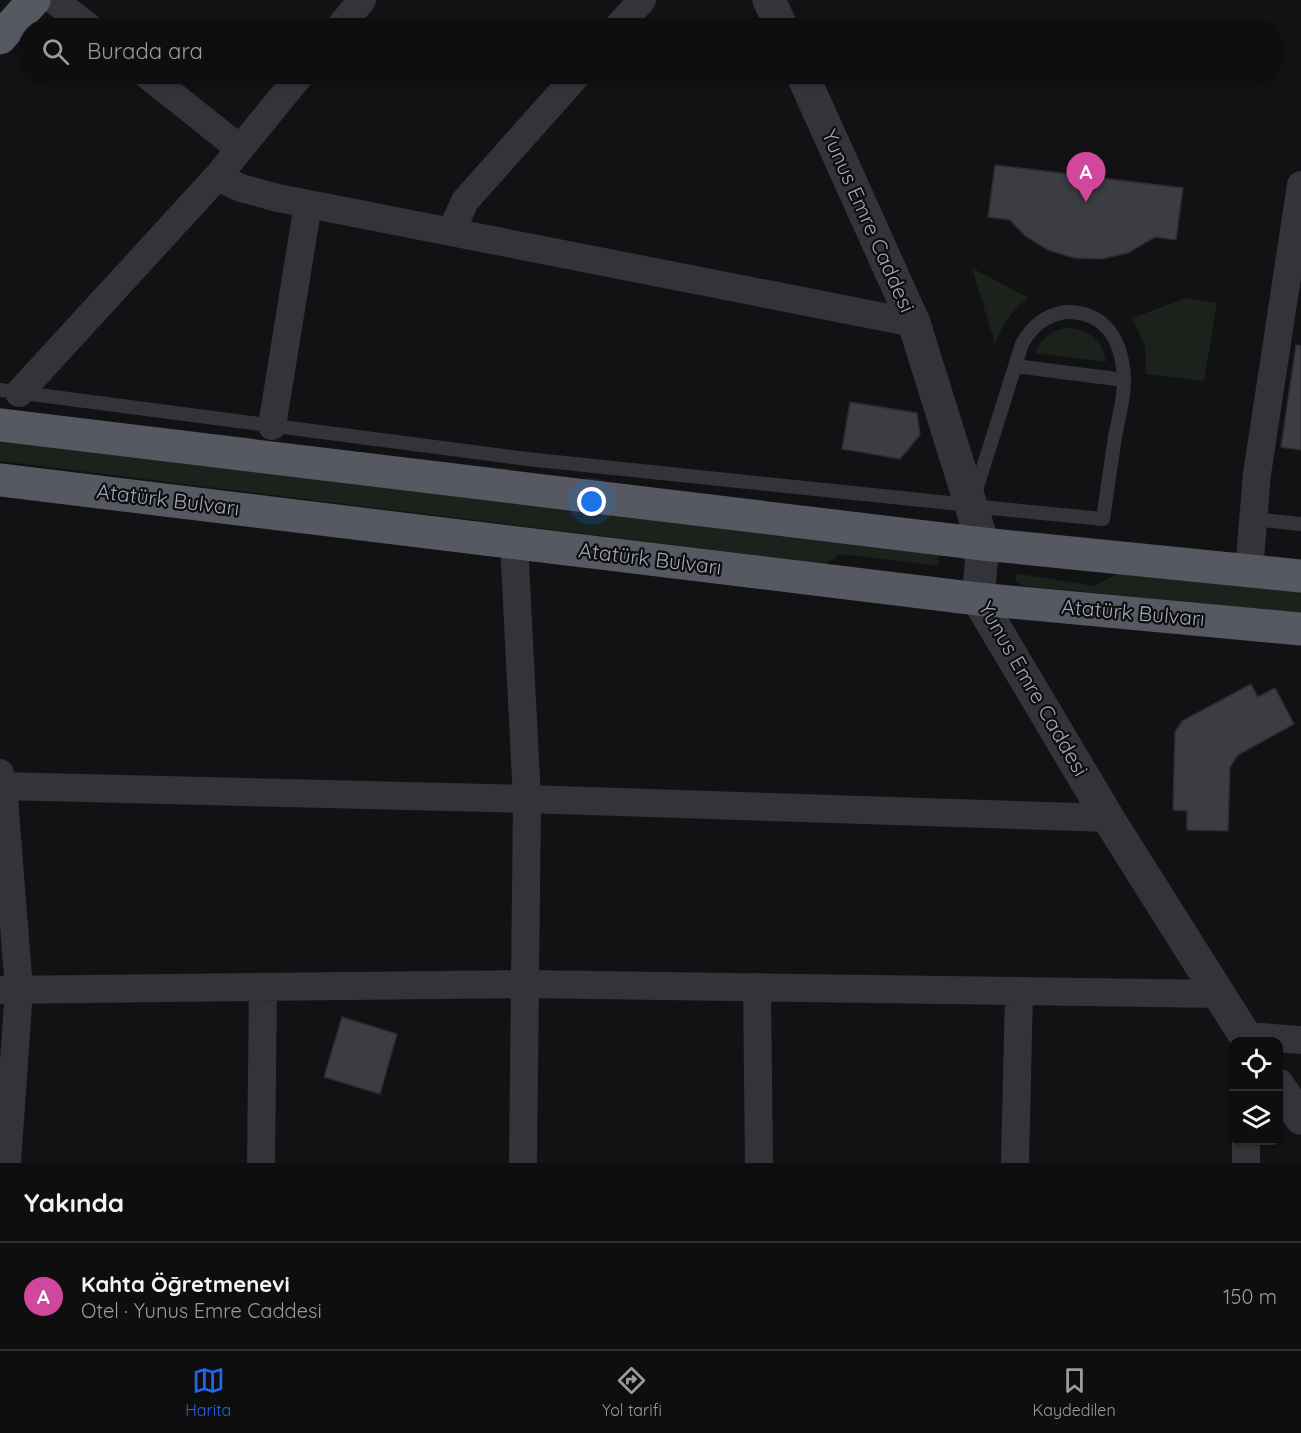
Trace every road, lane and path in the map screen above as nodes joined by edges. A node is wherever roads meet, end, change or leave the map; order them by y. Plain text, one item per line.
1 (34, 0) edge
2 (54, 0) edge
3 (362, 0) edge
4 (642, 0) edge
5 (769, 0) edge
6 (77, 18) edge
7 (347, 18) edge
8 (626, 18) edge
9 (777, 18) edge
10 (0, 38) edge
11 (159, 84) edge
12 (293, 84) edge
13 (569, 84) edge
14 (806, 84) edge
15 (239, 148) junction
16 (217, 177) junction
17 (1301, 185) edge
18 (308, 204) junction
19 (1299, 214) edge
20 (451, 232) junction
21 (914, 323) junction
22 (1015, 366) junction
23 (1124, 380) junction
24 (9, 392) edge
25 (0, 425) edge
26 (272, 426) junction
27 (0, 480) edge
28 (971, 506) junction
29 (1252, 519) junction
30 (1301, 524) edge
31 (514, 543) junction
32 (983, 544) junction
33 (1249, 570) junction
34 (1301, 576) edge
35 (978, 599) junction
36 (1301, 629) edge
37 (1, 781) edge
38 (527, 799) junction
39 (1108, 818) junction
40 (525, 984) junction
41 (263, 987) junction
42 (757, 987) junction
43 (9, 990) edge
44 (1019, 991) junction
45 (1219, 994) junction
46 (1245, 1037) edge
47 (1283, 1040) edge
48 (1301, 1040) edge
49 (1282, 1091) edge
50 (1301, 1118) edge
51 (1246, 1145) edge
52 (7, 1163) edge
53 (261, 1163) edge
54 (523, 1163) edge
55 (759, 1163) edge
56 (1015, 1163) edge
57 (1246, 1163) edge

1 - 10 highway
2 - 6 street
3 - 7 street
4 - 8 street
5 - 9 street
11 - 15 street
12 - 15 street
13 - 20 street
14 - 21 street, Yunus Emre Caddesi
15 - 16 street
16 - 18 street
16 - 24 street
17 - 19 street
18 - 20 street
18 - 26 street
19 - 29 street
20 - 21 street
21 - 28 street, Yunus Emre Caddesi
22 - 23 lane
22 - 23 lane
22 - 28 lane
23 - 28 lane
24 - 26 lane
25 - 32 highway
26 - 28 lane
27 - 31 highway, Atatürk Bulvarı
28 - 32 street, Yunus Emre Caddesi
29 - 30 lane
29 - 33 street
31 - 35 highway, Atatürk Bulvarı
31 - 38 street
32 - 33 highway
32 - 35 street, Yunus Emre Caddesi
33 - 34 highway
35 - 36 highway, Atatürk Bulvarı
35 - 39 street, Yunus Emre Caddesi
37 - 38 street
37 - 43 street
38 - 39 street
38 - 40 street
39 - 45 street, Yunus Emre Caddesi
40 - 41 street
40 - 42 street
40 - 54 street
41 - 43 street
41 - 53 street
42 - 44 street
42 - 55 street
43 - 52 street
44 - 45 street
44 - 56 street
45 - 46 street, Yunus Emre Caddesi
47 - 48 street
49 - 50 street
51 - 57 street

